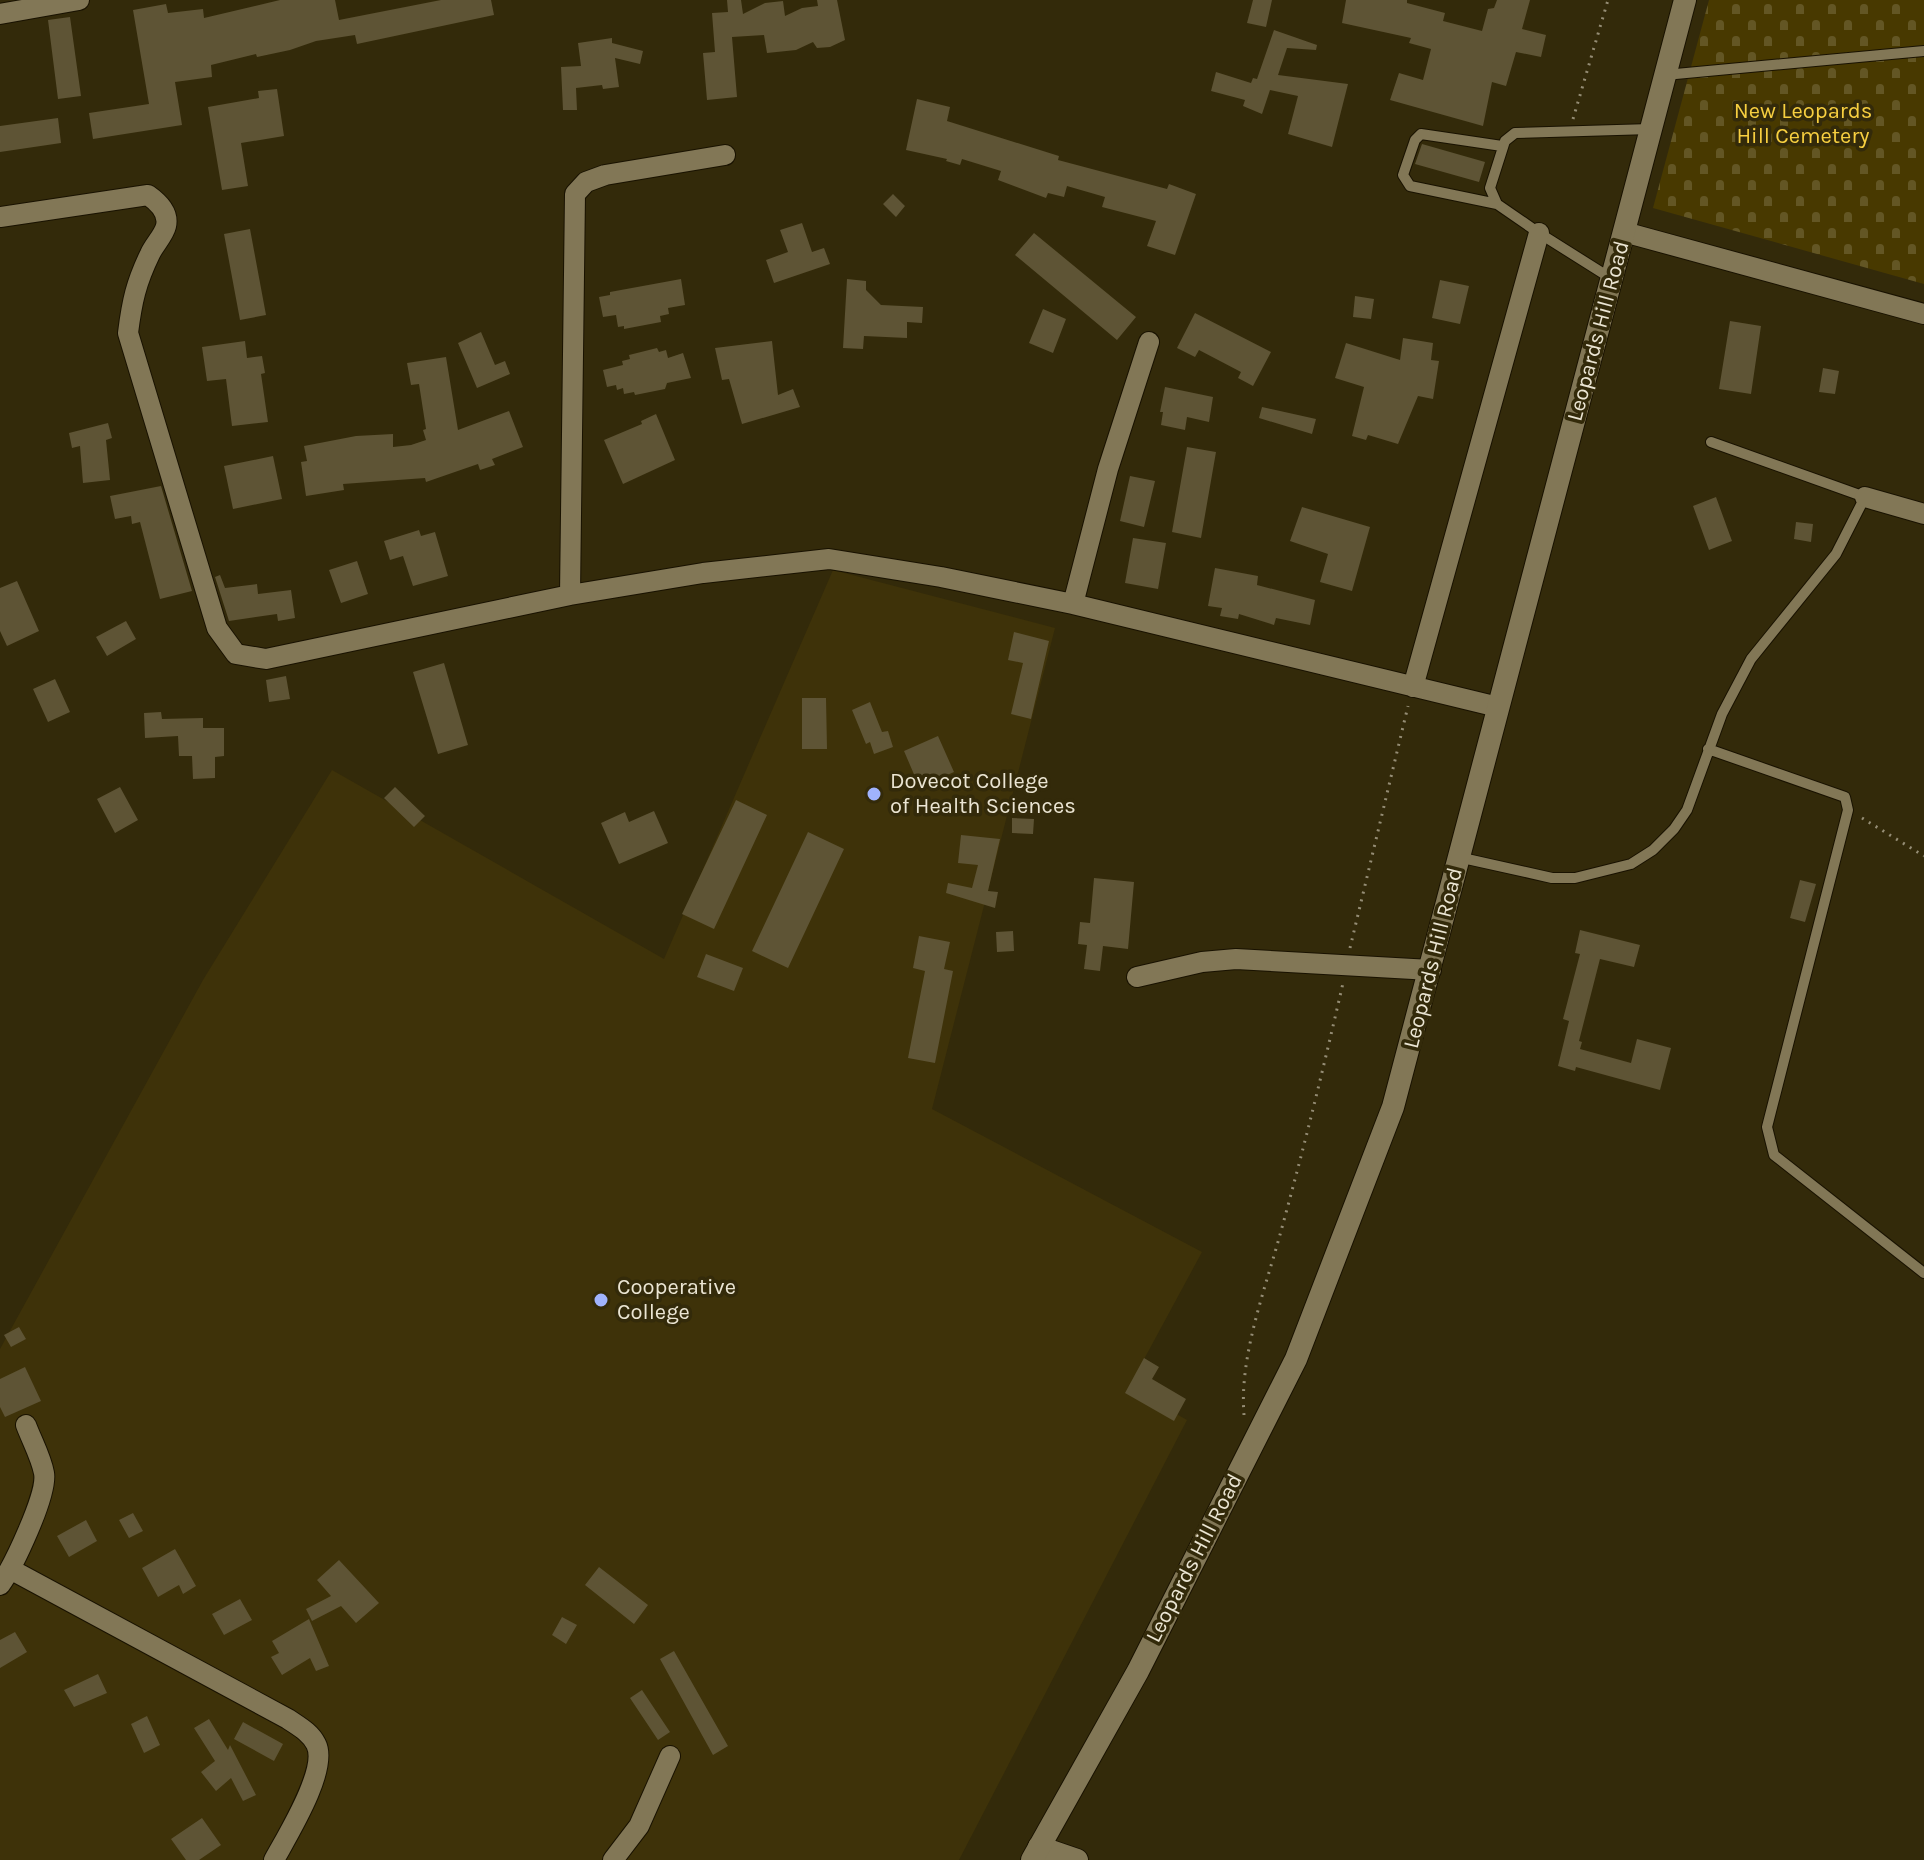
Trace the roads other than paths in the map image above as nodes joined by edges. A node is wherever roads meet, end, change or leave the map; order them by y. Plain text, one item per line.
1 (79, 0) edge
2 (1685, 0) edge
3 (0, 14) edge
4 (1924, 51) edge
5 (1665, 75) junction
6 (1651, 129) junction
7 (1502, 146) junction
8 (725, 155) dead end
9 (1497, 204) junction
10 (0, 217) edge
11 (1624, 232) junction
12 (1539, 233) junction
13 (1612, 279) junction
14 (1924, 314) edge
15 (1149, 342) dead end
16 (1711, 442) dead end
17 (1865, 497) junction
18 (1924, 514) edge
19 (570, 595) junction
20 (1073, 604) junction
21 (1413, 687) junction
22 (1498, 707) junction
23 (1708, 749) junction
24 (1458, 857) junction
25 (1431, 970) junction
26 (1137, 977) dead end
27 (1924, 1273) edge
28 (26, 1425) dead end
29 (5, 1577) edge
30 (670, 1756) dead end
31 (1036, 1854) edge
32 (274, 1860) edge
33 (613, 1860) edge
34 (1077, 1860) edge

1 - 3 street
2 - 5 main road, Leopards Hill Road
4 - 5 lane
5 - 6 main road, Leopards Hill Road
6 - 7 lane
6 - 11 main road, Leopards Hill Road
7 - 9 lane
7 - 9 lane
8 - 19 street
9 - 12 lane
10 - 19 street
11 - 13 main road, Leopards Hill Road
11 - 14 street
12 - 13 lane
12 - 21 street
13 - 22 main road, Leopards Hill Road
15 - 20 street
16 - 17 lane
17 - 18 street
17 - 23 lane
19 - 20 street
20 - 21 street
21 - 22 street
22 - 24 main road, Leopards Hill Road
23 - 24 lane
23 - 27 lane
24 - 25 main road, Leopards Hill Road
25 - 26 street
25 - 31 main road, Leopards Hill Road
28 - 29 street
29 - 32 street
30 - 33 street
31 - 34 main road

